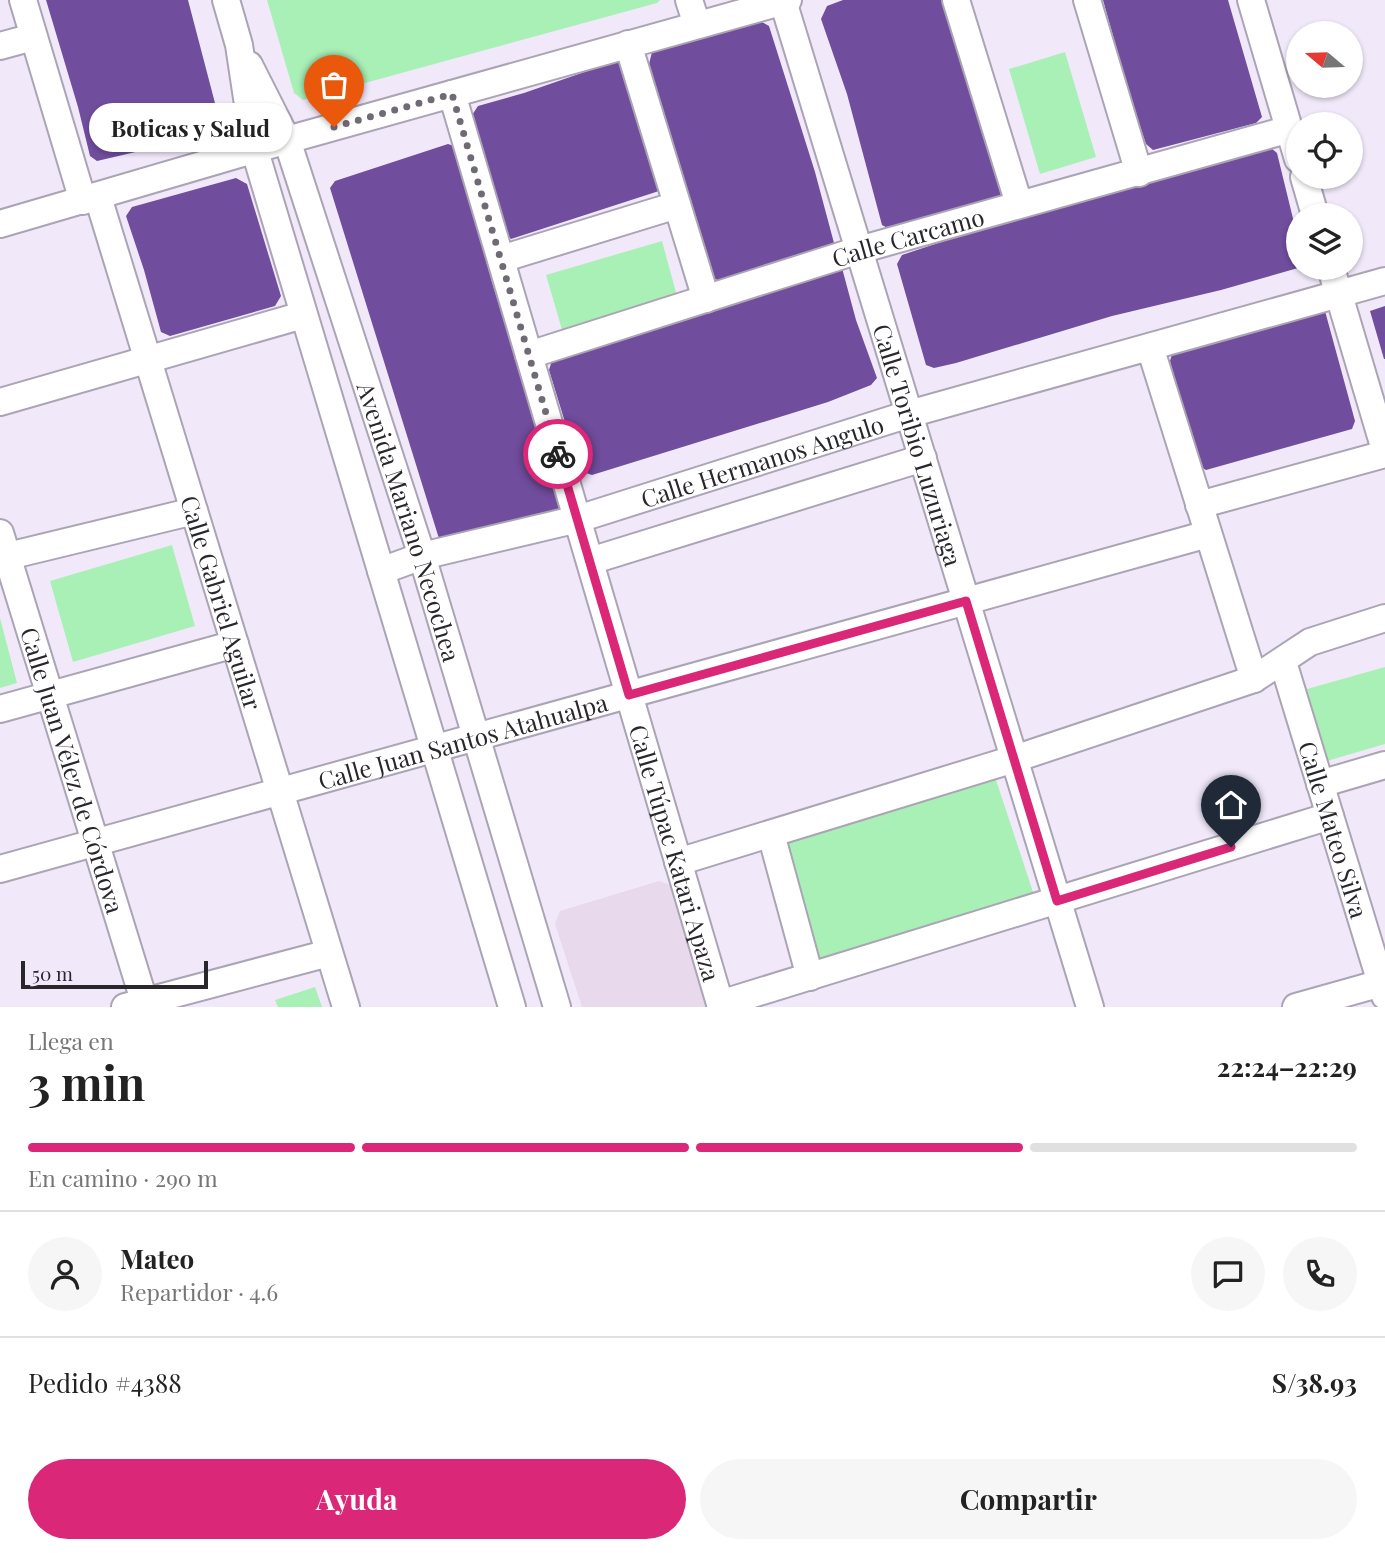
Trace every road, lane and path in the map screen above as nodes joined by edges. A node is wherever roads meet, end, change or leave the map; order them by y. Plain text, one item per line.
1 (23, 0) edge
2 (226, 0) edge
3 (689, 0) edge
4 (956, 0) edge
5 (1087, 0) edge
6 (1251, 0) edge
7 (785, 1) edge
8 (697, 25) junction
9 (33, 37) junction
10 (628, 44) junction
11 (239, 45) junction
12 (0, 46) edge
13 (452, 94) junction
14 (1286, 117) edge
15 (1286, 131) edge
16 (287, 140) junction
17 (255, 151) junction
18 (1139, 173) junction
19 (90, 199) junction
20 (1019, 204) junction
21 (677, 205) junction
22 (0, 224) edge
23 (859, 250) junction
24 (501, 259) junction
25 (1334, 280) edge
26 (1385, 281) edge
27 (1338, 293) junction
28 (706, 299) junction
29 (303, 315) junction
30 (1150, 346) junction
31 (529, 355) junction
32 (147, 360) junction
33 (0, 402) edge
34 (909, 414) junction
35 (1385, 452) edge
36 (923, 458) junction
37 (1199, 505) junction
38 (194, 511) junction
39 (578, 519) junction
40 (1208, 534) junction
41 (2, 549) edge
42 (422, 556) junction
43 (590, 561) junction
44 (381, 571) junction
45 (966, 601) junction
46 (1385, 618) edge
47 (234, 644) junction
48 (1283, 662) junction
49 (1254, 679) junction
50 (629, 695) junction
51 (50, 696) junction
52 (0, 709) edge
53 (476, 737) junction
54 (435, 748) junction
55 (1014, 760) junction
56 (1385, 765) edge
57 (1320, 784) junction
58 (280, 792) junction
59 (1330, 816) junction
60 (771, 834) junction
61 (95, 843) junction
62 (678, 862) junction
63 (0, 869) edge
64 (1057, 901) junction
65 (329, 953) junction
66 (810, 976) junction
67 (1384, 987) edge
68 (138, 1005) edge
69 (721, 1005) edge
70 (346, 1007) edge
71 (512, 1007) edge
72 (557, 1007) edge
73 (1090, 1007) edge
74 (1296, 1007) edge

1 - 9 street, Calle Gabriel Aguilar
2 - 11 street, Avenida Mariano Necochea
3 - 8 street
4 - 20 street
5 - 18 street
6 - 14 street
7 - 8 street
7 - 23 street, Calle Toribio Luzuriaga
8 - 10 street
9 - 12 street
9 - 19 street, Calle Gabriel Aguilar
10 - 13 street
10 - 21 street
11 - 16 street, Avenida Mariano Necochea
11 - 17 street, Avenida Mariano Necochea
13 - 16 street
13 - 24 street, Calle Túpac Katari Apaza
15 - 18 street, Calle Carcamo
16 - 17 street
16 - 42 street, Avenida Mariano Necochea
17 - 19 street
17 - 29 street, Avenida Mariano Necochea
18 - 20 street, Calle Carcamo
19 - 22 street
19 - 32 street, Calle Gabriel Aguilar
20 - 23 street, Calle Carcamo
21 - 24 street
21 - 28 street
23 - 28 street, Calle Carcamo
23 - 34 street, Calle Toribio Luzuriaga
24 - 31 street, Calle Túpac Katari Apaza
25 - 27 street
26 - 27 street, Calle Hermanos Angulo
27 - 30 street, Calle Hermanos Angulo
27 - 35 street
28 - 31 street, Calle Carcamo
29 - 32 street
29 - 44 street, Avenida Mariano Necochea
30 - 34 street, Calle Hermanos Angulo
30 - 37 street
31 - 39 street, Calle Túpac Katari Apaza
32 - 33 street
32 - 38 street, Calle Gabriel Aguilar
34 - 36 street, Calle Toribio Luzuriaga
34 - 39 street, Calle Hermanos Angulo
35 - 37 street
36 - 43 street, Calle Hermanos Angulo
36 - 45 street, Calle Toribio Luzuriaga
37 - 40 street
38 - 41 street
38 - 47 street, Calle Gabriel Aguilar
39 - 42 street, Calle Hermanos Angulo
39 - 43 street, Calle Túpac Katari Apaza
40 - 45 street, Calle Juan Santos Atahualpa
40 - 49 street
41 - 51 street, Calle Juan Vélez de Córdova
42 - 44 street, Calle Hermanos Angulo
42 - 53 street, Avenida Mariano Necochea
43 - 50 street, Calle Túpac Katari Apaza
44 - 54 street, Avenida Mariano Necochea
45 - 50 street, Calle Juan Santos Atahualpa
45 - 55 street, Calle Toribio Luzuriaga
46 - 48 street
47 - 51 street
47 - 58 street, Calle Gabriel Aguilar
48 - 49 street
48 - 57 street, Calle Mateo Silva
49 - 55 street
50 - 53 street, Calle Juan Santos Atahualpa
50 - 62 street, Calle Túpac Katari Apaza
51 - 52 street
51 - 61 street, Calle Juan Vélez de Córdova
53 - 54 street, Calle Juan Santos Atahualpa
53 - 72 street, Avenida Mariano Necochea
54 - 58 street, Calle Juan Santos Atahualpa
54 - 71 street, Avenida Mariano Necochea
55 - 60 street
55 - 64 street, Calle Toribio Luzuriaga
56 - 57 street
57 - 59 street, Calle Mateo Silva
58 - 61 street, Calle Juan Santos Atahualpa
58 - 65 street, Calle Gabriel Aguilar
59 - 64 street
59 - 67 street, Calle Mateo Silva
60 - 62 street
60 - 66 street
61 - 63 street, Calle Juan Santos Atahualpa
61 - 68 street, Calle Juan Vélez de Córdova
62 - 69 street, Calle Túpac Katari Apaza
64 - 66 street
64 - 73 street, Calle Toribio Luzuriaga
65 - 68 street
65 - 70 street, Calle Gabriel Aguilar
66 - 69 street
67 - 74 street

